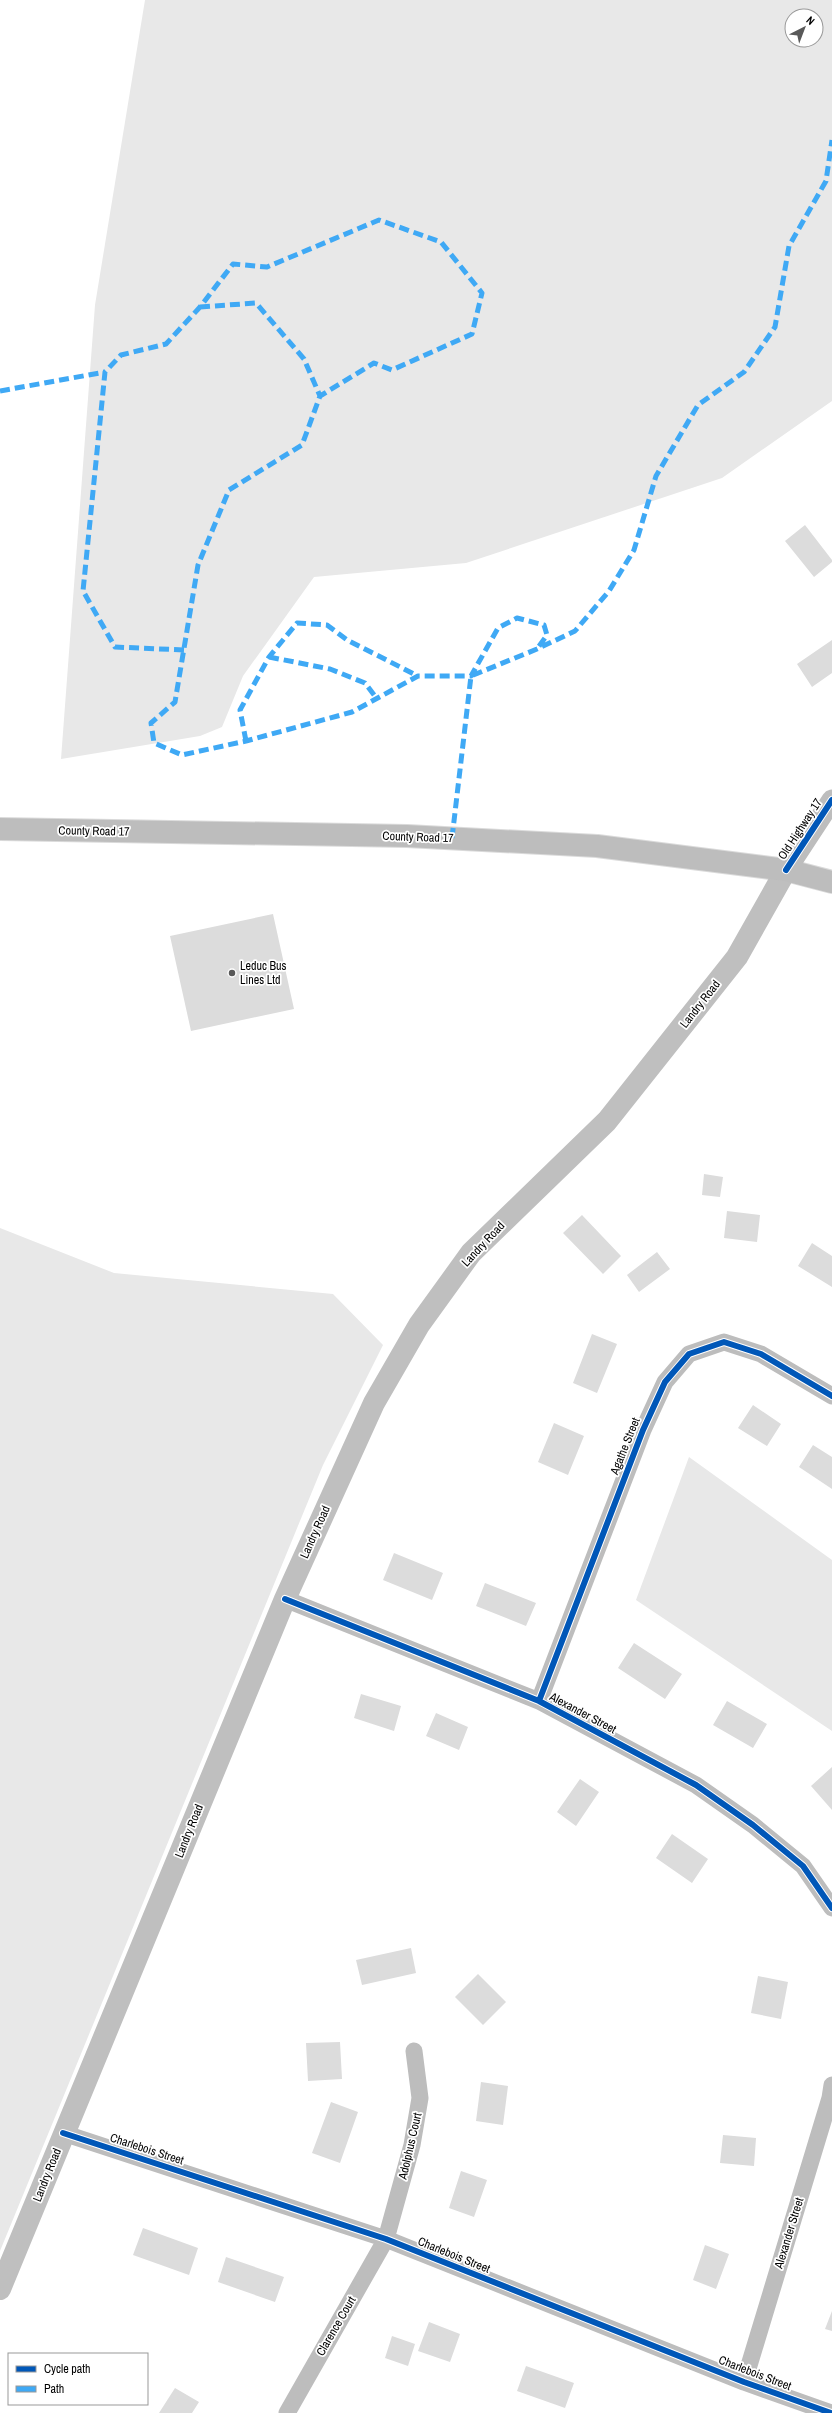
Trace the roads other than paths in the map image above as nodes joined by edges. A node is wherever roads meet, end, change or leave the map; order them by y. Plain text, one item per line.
1 (832, 800) edge
2 (0, 829) edge
3 (786, 870) junction
4 (832, 882) edge
5 (832, 1396) edge
6 (285, 1598) junction
7 (539, 1701) junction
8 (832, 1908) edge
9 (414, 2051) dead end
10 (832, 2084) edge
11 (64, 2133) junction
12 (386, 2239) junction
13 (0, 2289) edge
14 (744, 2382) junction
15 (288, 2413) edge
16 (831, 2413) edge

1 - 3 street, Old Highway 17
2 - 3 main road, County Road 17
3 - 4 main road, County Road 17
3 - 6 main road, Landry Road
5 - 7 street, Agathe Street
6 - 7 street, Alexander Street
6 - 11 main road, Landry Road
7 - 8 street, Alexander Street
9 - 12 street, Adolphus Court
10 - 14 street, Alexander Street
11 - 12 street, Charlebois Street
11 - 13 main road, Landry Road
12 - 14 street, Charlebois Street
12 - 15 street, Clarence Court
14 - 16 street, Charlebois Street

